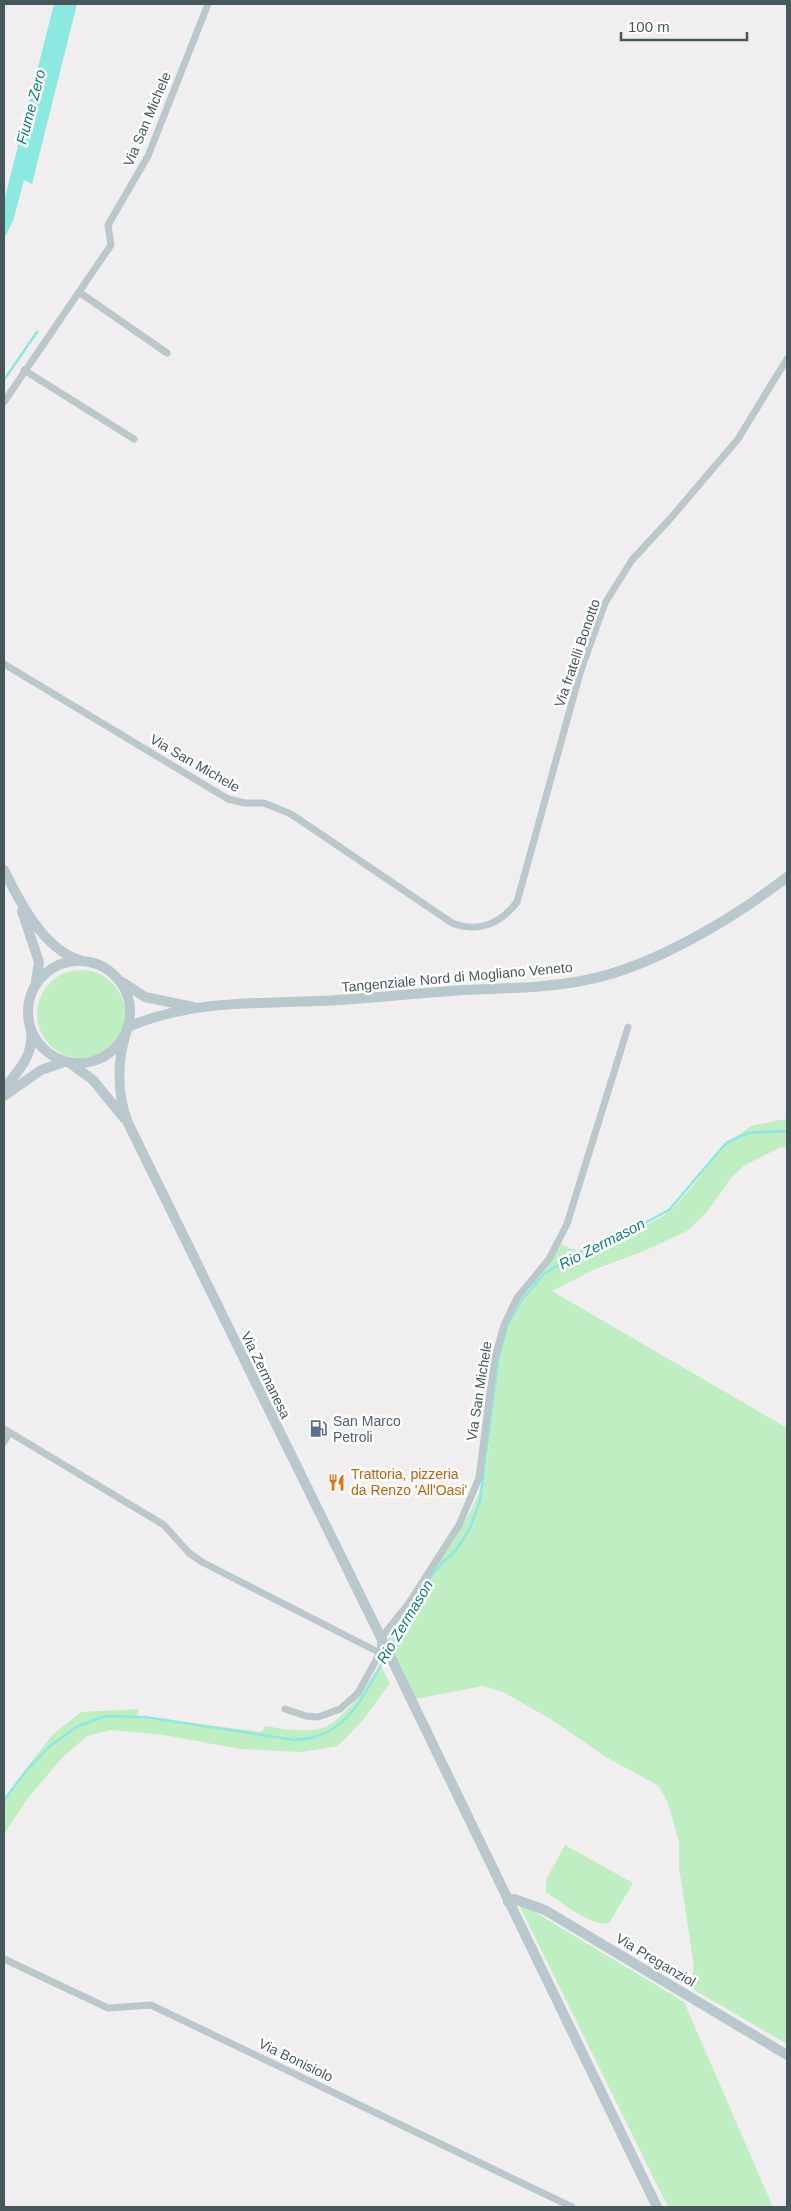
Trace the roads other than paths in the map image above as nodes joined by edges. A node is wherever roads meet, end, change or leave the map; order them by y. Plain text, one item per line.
1 (208, 4) edge
2 (79, 292) junction
3 (167, 353) dead end
4 (787, 359) edge
5 (24, 370) junction
6 (4, 402) edge
7 (134, 439) dead end
8 (4, 664) edge
9 (4, 870) edge
10 (787, 877) edge
11 (16, 894) junction
12 (480, 927) joint
13 (81, 961) junction
14 (120, 981) junction
15 (33, 989) junction
16 (192, 1007) junction
17 (628, 1027) dead end
18 (127, 1030) junction
19 (30, 1032) junction
20 (67, 1063) junction
21 (4, 1089) edge
22 (4, 1096) edge
23 (128, 1123) junction
24 (6, 1431) edge
25 (4, 1442) edge
26 (381, 1638) junction
27 (380, 1653) junction
28 (285, 1709) dead end
29 (508, 1902) junction
30 (4, 1959) edge
31 (787, 2054) edge
32 (572, 2207) edge
33 (657, 2207) edge

1 - 2 street, Via San Michele
2 - 3 street
2 - 5 street, Via San Michele
4 - 12 street, Via fratelli Bonotto
5 - 6 street, Via San Michele
5 - 7 street
8 - 12 street, Via San Michele
9 - 11 main road, Via Zermanesa
10 - 16 main road, Tangenziale Nord di Mogliano Veneto
11 - 13 main road, Via Zermanesa
11 - 15 main road, Via Zermanesa
13 - 14 main road, Via Zermanesa
13 - 15 main road, Via Zermanesa
14 - 16 main road, Tangenziale Nord di Mogliano Veneto
14 - 18 main road, Via Zermanesa
15 - 19 main road, Via Zermanesa
16 - 18 main road, Tangenziale Nord di Mogliano Veneto
17 - 26 street, Via San Michele
18 - 20 main road
18 - 23 main road, Via Zermanesa
19 - 20 main road, Via Zermanesa
19 - 21 main road
20 - 22 main road
20 - 23 main road, Via Zermanesa
23 - 26 main road, Via Zermanesa
24 - 25 street
24 - 27 street
26 - 27 street, Via Zermanesa
26 - 29 main road, Via Zermanesa
27 - 28 street, Via Zermanesa
29 - 31 main road, Via Preganziol
29 - 33 main road
30 - 32 street, Via Bonisiolo

